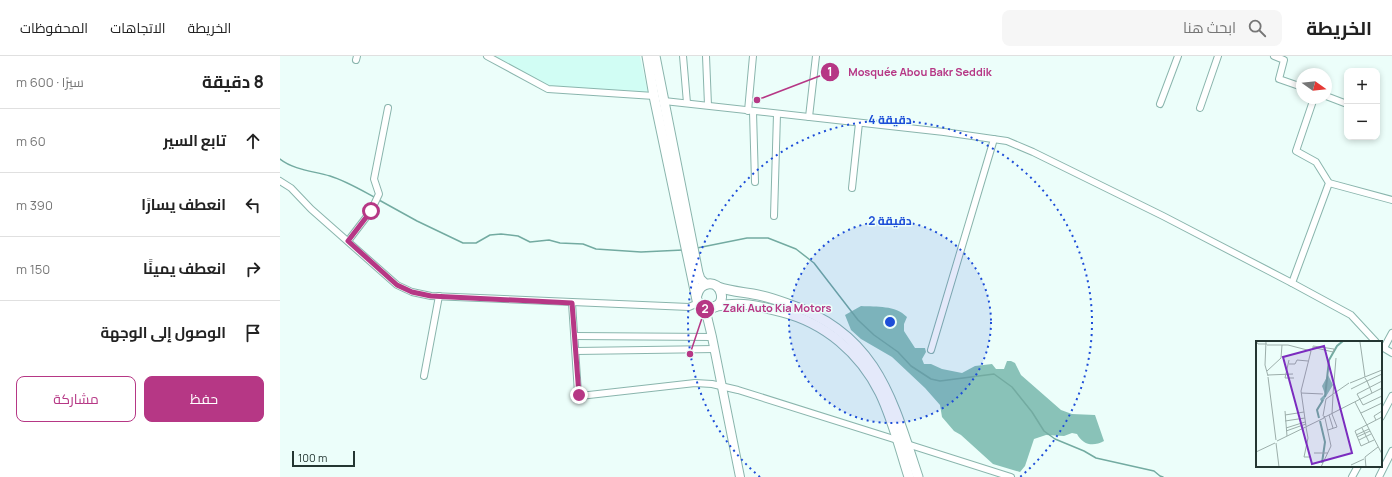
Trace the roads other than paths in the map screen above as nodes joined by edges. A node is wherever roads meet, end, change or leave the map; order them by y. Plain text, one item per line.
1 (488, 56) edge
2 (647, 56) edge
3 (655, 56) edge
4 (683, 56) edge
5 (706, 56) edge
6 (754, 56) edge
7 (816, 56) edge
8 (1178, 56) edge
9 (1218, 56) edge
10 (1274, 56) edge
11 (1296, 85) edge
12 (654, 96) junction
13 (1332, 98) edge
14 (664, 101) junction
15 (687, 103) junction
16 (1344, 103) edge
17 (1160, 104) dead end
18 (1312, 104) edge
19 (708, 105) junction
20 (388, 108) dead end
21 (1200, 108) dead end
22 (751, 111) junction
23 (777, 114) junction
24 (808, 117) junction
25 (859, 123) junction
26 (994, 139) junction
27 (280, 181) edge
28 (755, 182) dead end
29 (1329, 183) junction
30 (852, 188) dead end
31 (1392, 200) edge
32 (774, 216) dead end
33 (348, 241) junction
34 (688, 241) junction
35 (691, 254) junction
36 (1292, 283) junction
37 (705, 284) junction
38 (718, 287) junction
39 (438, 296) junction
40 (700, 302) junction
41 (572, 303) junction
42 (716, 306) junction
43 (1392, 333) edge
44 (575, 336) junction
45 (712, 337) junction
46 (1375, 341) edge
47 (1382, 346) edge
48 (715, 350) junction
49 (931, 350) dead end
50 (576, 351) junction
51 (1392, 353) edge
52 (424, 376) dead end
53 (721, 385) junction
54 (1392, 396) edge
55 (1382, 415) edge
56 (897, 440) junction
57 (907, 444) junction
58 (1392, 451) edge
59 (1357, 467) edge
60 (740, 477) edge
61 (909, 477) edge
62 (918, 477) edge
63 (1012, 477) edge
64 (1352, 477) edge
65 (1380, 477) edge

1 - 12 street
2 - 12 highway
3 - 14 highway
4 - 15 street
5 - 19 street
6 - 22 street
7 - 24 street
8 - 17 street
9 - 21 street
10 - 11 street
12 - 34 highway
13 - 16 street
14 - 15 street
14 - 34 highway
15 - 19 street
18 - 29 street
19 - 22 street
20 - 33 street
22 - 23 street
22 - 28 street
23 - 24 street
23 - 32 street
24 - 25 street
25 - 26 street
25 - 30 street
26 - 36 street
26 - 49 street
27 - 33 street
29 - 31 street
29 - 36 street
33 - 39 street
34 - 35 highway
35 - 37 highway
35 - 40 highway
36 - 46 street
37 - 38 highway
37 - 40 highway
38 - 42 highway
38 - 57 highway
39 - 41 street
39 - 52 street
40 - 41 street
40 - 42 highway
40 - 45 main road
41 - 44 street
42 - 56 highway
43 - 47 street
44 - 45 street
44 - 50 street
45 - 48 main road
47 - 51 street
48 - 50 street
48 - 53 main road
50 - 53 street
53 - 56 street
53 - 60 main road
54 - 55 street
56 - 61 highway
57 - 62 highway
57 - 63 street
58 - 65 street
59 - 64 street

